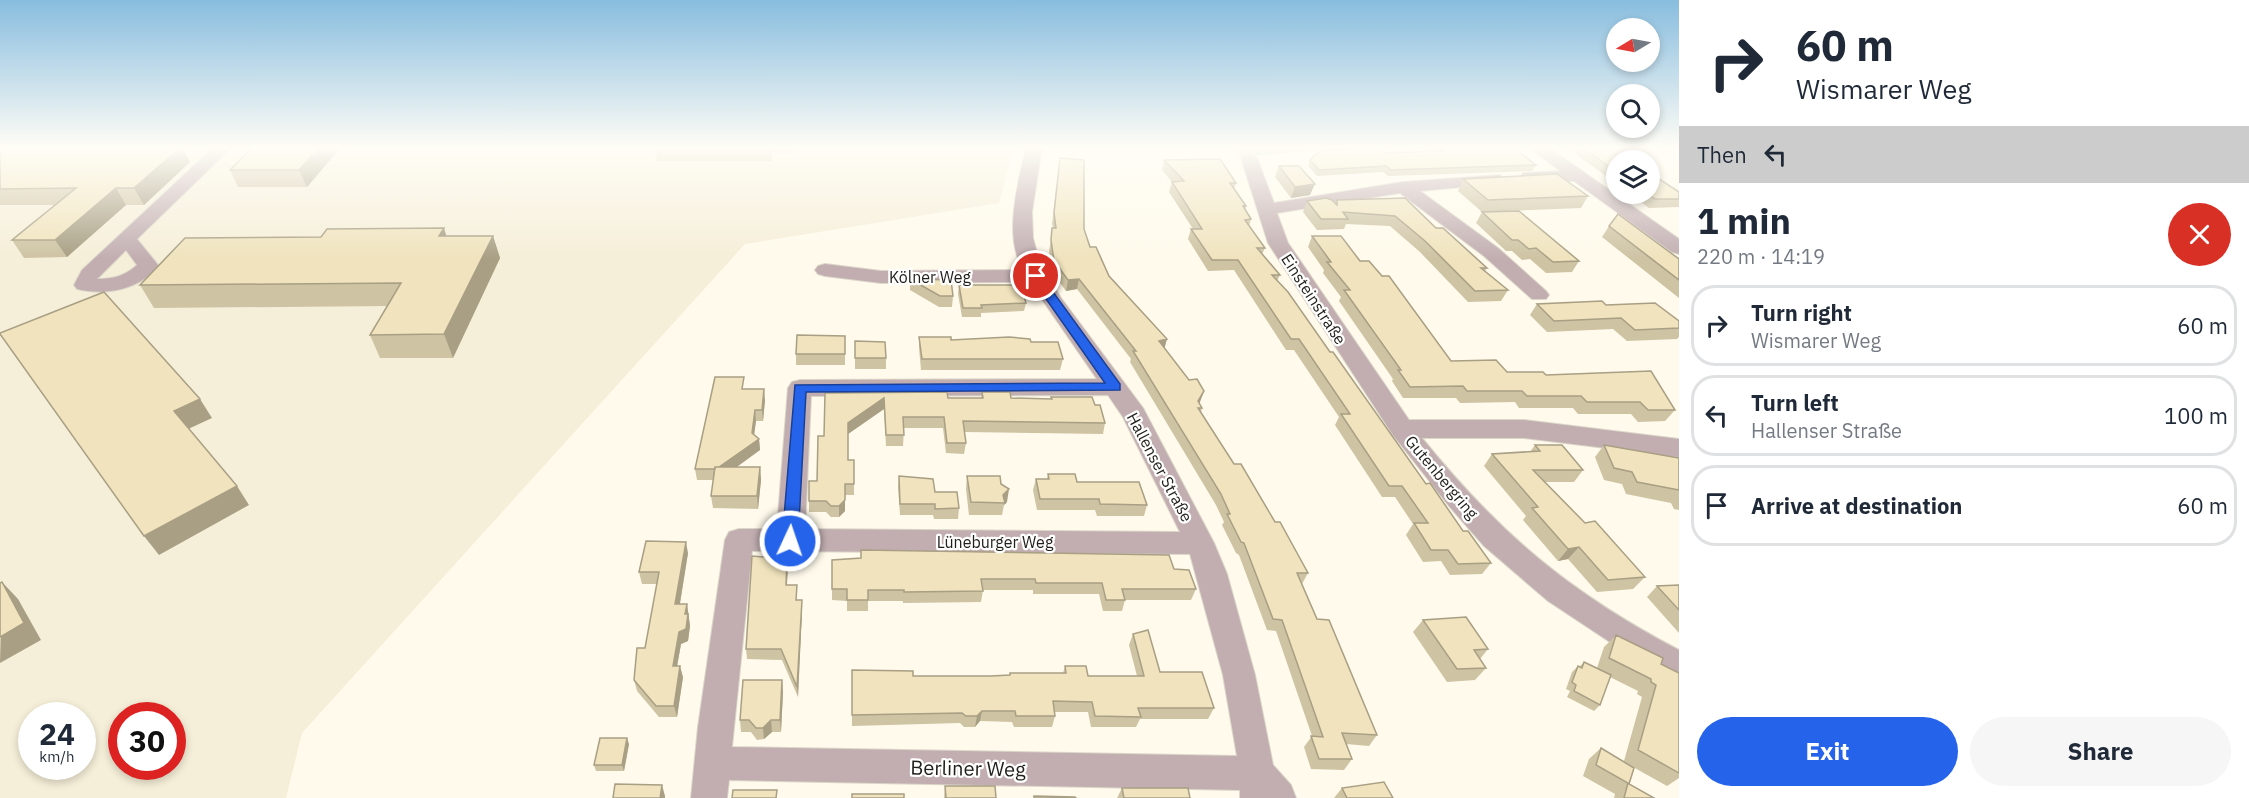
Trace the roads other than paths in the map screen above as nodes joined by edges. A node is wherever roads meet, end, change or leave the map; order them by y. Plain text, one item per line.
1 (184, 184) edge
2 (1028, 184) edge
3 (1257, 184) edge
4 (1431, 184) edge
5 (1589, 184) edge
6 (1403, 187) junction
7 (1265, 210) junction
8 (127, 238) dead end
9 (1679, 248) edge
10 (825, 270) dead end
11 (1036, 276) junction
12 (1539, 295) dead end
13 (1115, 387) junction
14 (1402, 429) junction
15 (1679, 448) edge
16 (790, 541) junction
17 (1200, 543) junction
18 (1679, 666) edge
19 (714, 763) junction
20 (1264, 790) edge
21 (709, 798) edge

1 - 8 street
2 - 11 street, Hallenser Straße
3 - 7 street, Einsteinstraße
4 - 6 street
5 - 9 street
6 - 7 street
6 - 12 street
7 - 14 street, Einsteinstraße
10 - 11 street, Kölner Weg
11 - 13 street, Hallenser Straße
13 - 16 street
13 - 17 street, Hallenser Straße
14 - 15 street, Gutenbergring
14 - 18 street, Gutenbergring
16 - 17 street, Lüneburger Weg
16 - 19 street, Lüneburger Weg
17 - 20 street, Hallenser Straße
19 - 20 street, Berliner Weg
19 - 21 street

